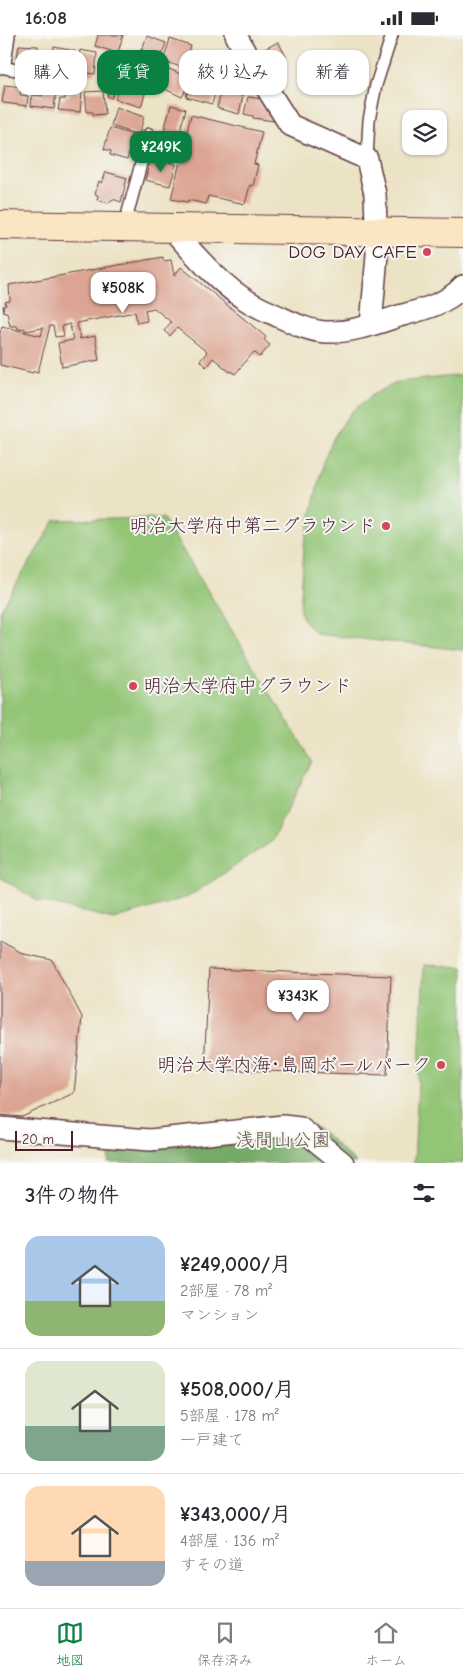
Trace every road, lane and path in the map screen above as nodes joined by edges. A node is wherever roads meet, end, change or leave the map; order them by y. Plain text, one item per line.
1 (4, 35) edge
2 (236, 35) edge
3 (392, 35) edge
4 (0, 63) edge
5 (0, 67) edge
6 (15, 70) edge
7 (149, 134) dead end
8 (367, 159) junction
9 (0, 225) edge
10 (124, 228) junction
11 (171, 228) junction
12 (376, 232) junction
13 (463, 233) edge
14 (463, 285) edge
15 (371, 325) junction
16 (0, 1128) edge
17 (344, 1163) edge

1 - 4 street
2 - 8 street
3 - 8 lane
5 - 6 lane
7 - 10 lane
8 - 12 street
9 - 10 main road
10 - 11 main road
11 - 12 main road
11 - 15 street
12 - 13 main road
12 - 15 street
14 - 15 street
16 - 17 street

